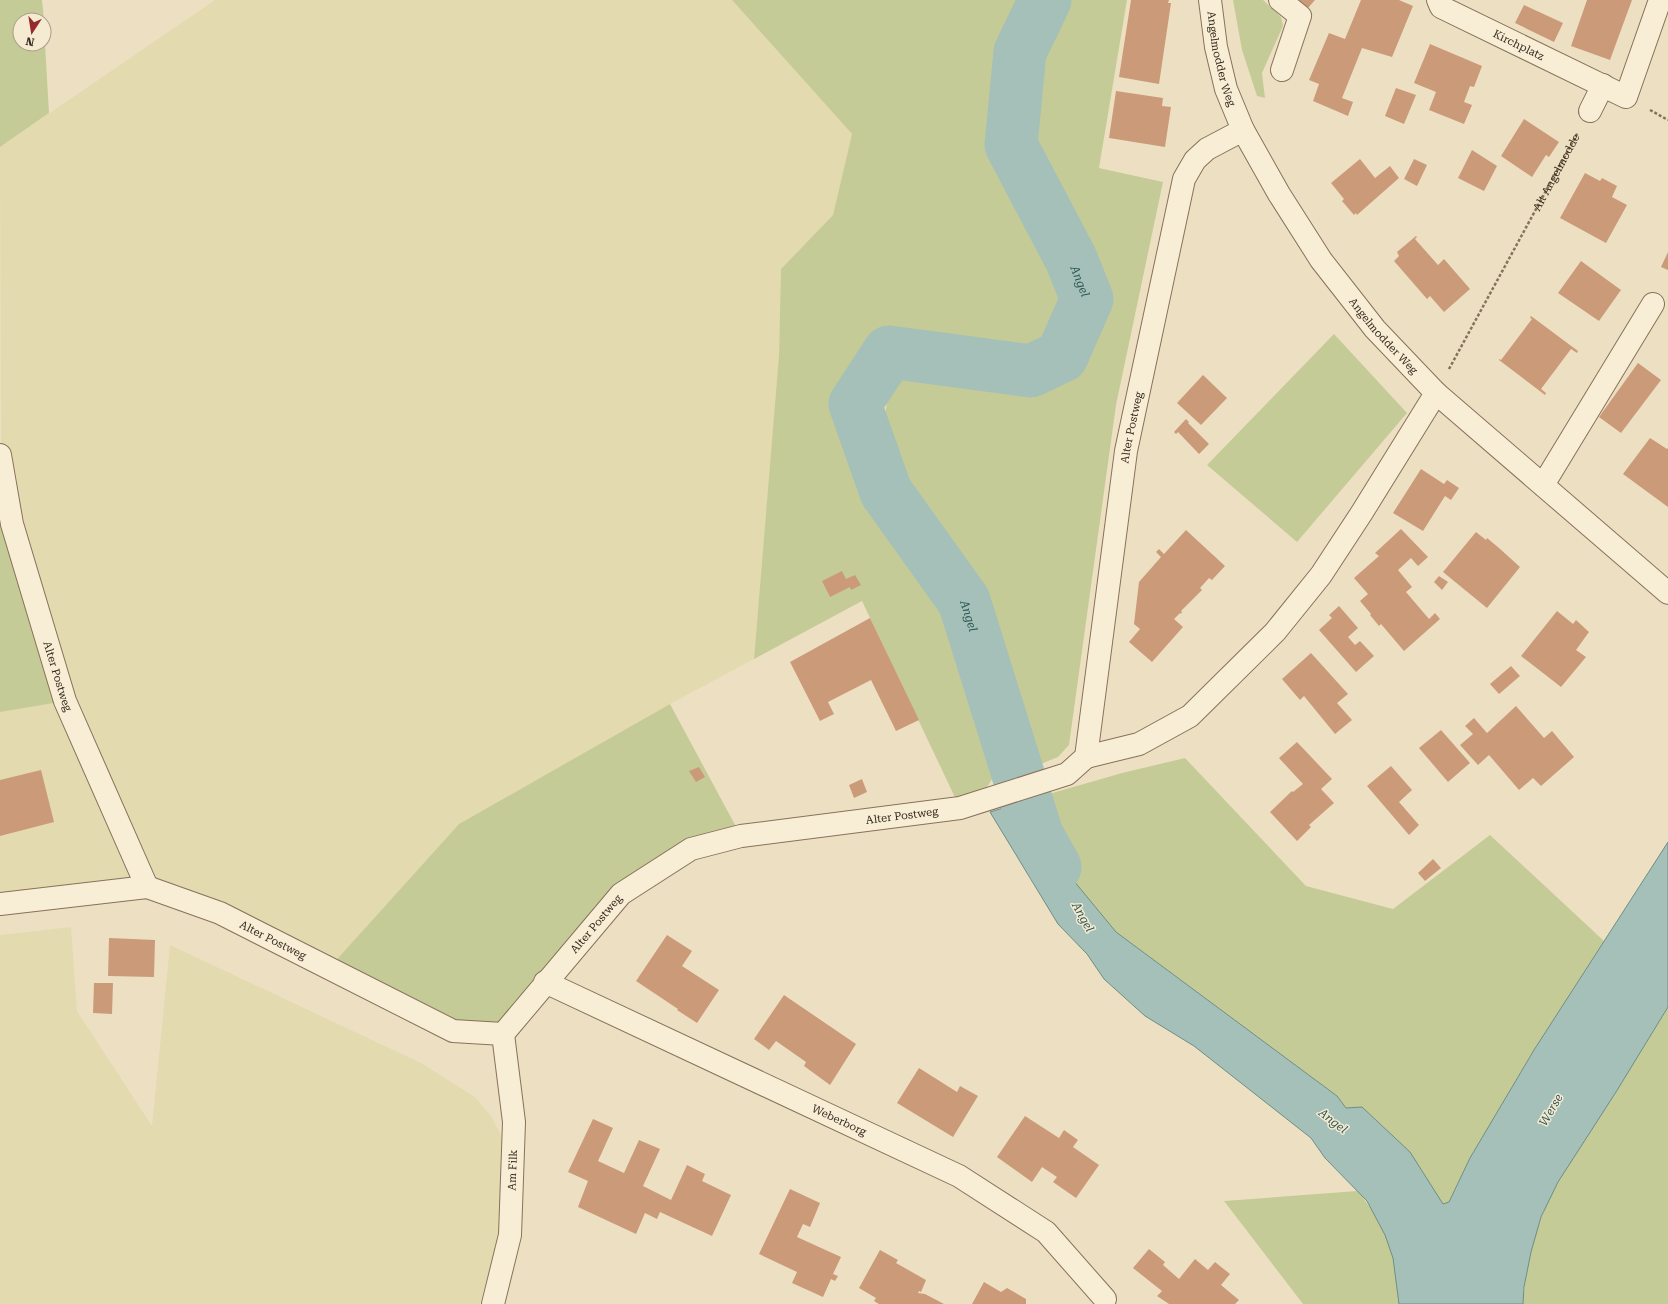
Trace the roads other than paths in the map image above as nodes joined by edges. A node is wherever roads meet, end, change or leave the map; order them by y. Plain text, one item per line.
1 (1210, 0) edge
2 (1280, 0) edge
3 (1438, 0) edge
4 (1660, 0) edge
5 (1282, 70) dead end
6 (1603, 85) junction
7 (1590, 111) road end
8 (1243, 130) junction
9 (1653, 304) dead end
10 (1436, 393) junction
11 (0, 455) edge
12 (1543, 486) junction
13 (1668, 593) edge
14 (1086, 757) junction
15 (147, 887) junction
16 (0, 904) edge
17 (545, 982) junction
18 (503, 1034) junction
19 (1105, 1299) dead end
20 (493, 1304) edge

1 - 8 street, Angelmodder Weg
2 - 5 street
3 - 6 street, Kirchplatz
4 - 6 street
6 - 7 street
8 - 10 street, Angelmodder Weg
8 - 14 street, Alter Postweg
9 - 12 street
10 - 12 street, Angelmodder Weg
10 - 14 street, Alter Postweg
11 - 15 street, Alter Postweg
12 - 13 street, Angelmodder Weg
14 - 17 street, Alter Postweg
15 - 16 street, Alter Postweg
15 - 18 street, Alter Postweg
17 - 18 street, Alter Postweg
17 - 19 street, Weberborg
18 - 20 street, Am Filk

